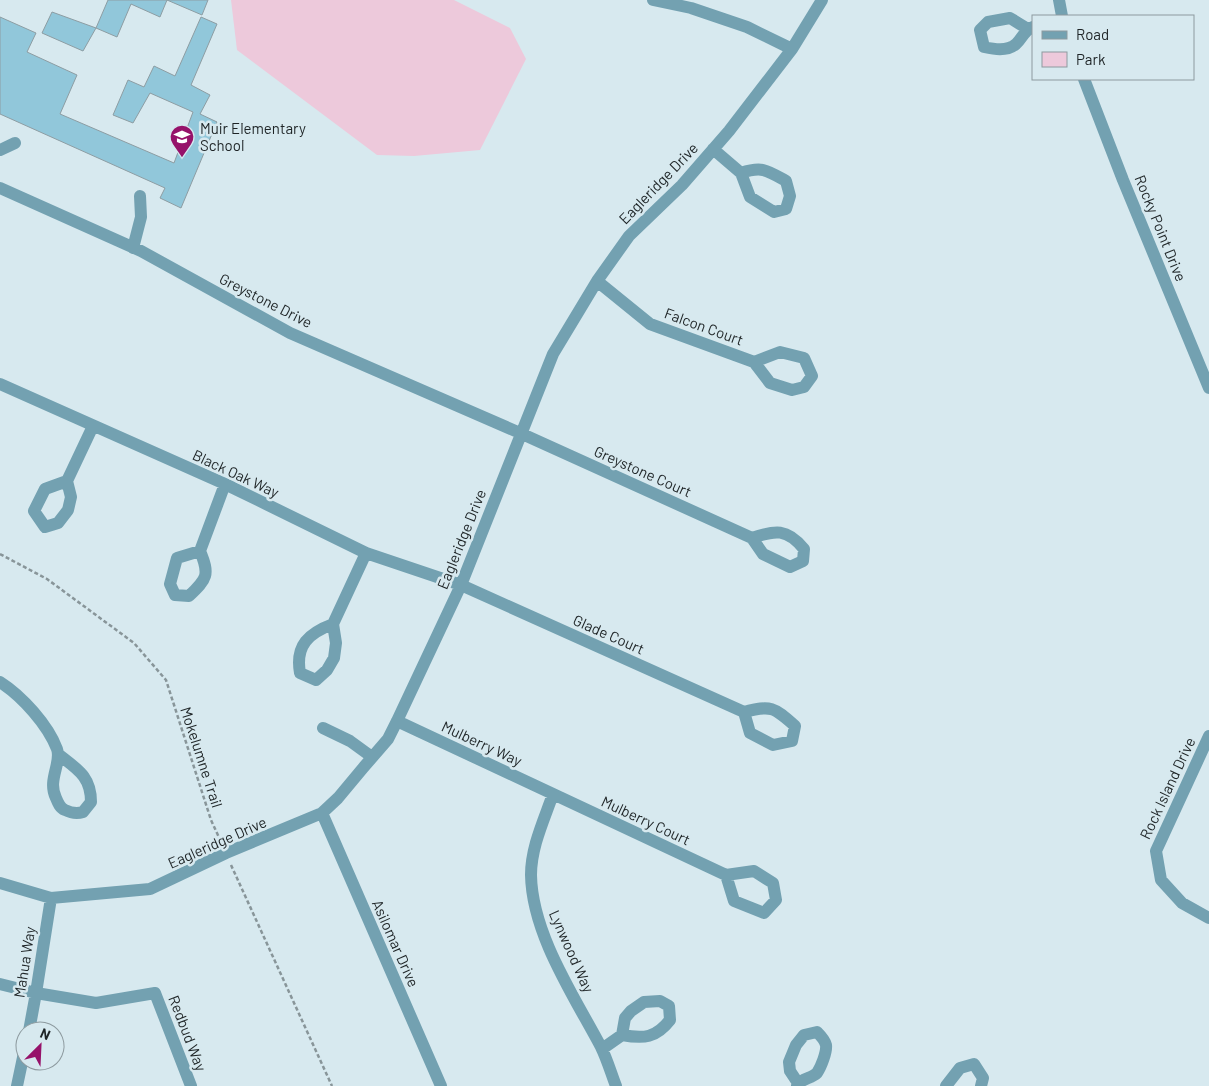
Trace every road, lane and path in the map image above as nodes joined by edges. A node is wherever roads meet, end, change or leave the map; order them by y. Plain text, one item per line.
1 (652, 0) edge
2 (822, 0) edge
3 (1059, 0) edge
4 (1062, 15) edge
5 (792, 50) junction
6 (1084, 80) edge
7 (15, 143) dead end
8 (713, 149) junction
9 (0, 150) edge
10 (741, 173) dead end
11 (0, 188) edge
12 (140, 196) dead end
13 (133, 248) junction
14 (597, 281) junction
15 (754, 362) dead end
16 (1208, 383) edge
17 (0, 384) edge
18 (93, 426) junction
19 (520, 433) junction
20 (67, 481) dead end
21 (225, 484) junction
22 (752, 538) dead end
23 (200, 551) dead end
24 (366, 553) junction
25 (0, 554) edge
26 (461, 585) junction
27 (333, 624) dead end
28 (1, 684) edge
29 (744, 712) dead end
30 (397, 721) junction
31 (323, 728) dead end
32 (1208, 741) edge
33 (58, 754) dead end
34 (372, 757) junction
35 (553, 794) junction
36 (322, 813) junction
37 (226, 854) junction
38 (726, 875) dead end
39 (0, 883) edge
40 (51, 898) junction
41 (1209, 918) edge
42 (0, 984) edge
43 (36, 993) junction
44 (30, 1021) edge
45 (622, 1035) dead end
46 (602, 1049) junction
47 (20, 1071) edge
48 (17, 1086) edge
49 (191, 1086) edge
50 (332, 1086) edge
51 (441, 1086) edge
52 (616, 1086) edge
53 (946, 1086) edge
54 (981, 1086) edge

1 - 5 street
2 - 5 street, Eagleridge Drive
3 - 4 street
5 - 8 street, Eagleridge Drive
6 - 16 street, Rocky Point Drive
7 - 9 street
8 - 10 street
8 - 14 street, Eagleridge Drive
11 - 13 street, Greystone Drive
12 - 13 street
13 - 19 street, Greystone Drive
14 - 15 street, Falcon Court
14 - 19 street, Eagleridge Drive
17 - 18 street, Black Oak Way
18 - 20 street
18 - 21 street, Black Oak Way
19 - 22 street, Greystone Court
19 - 26 street, Eagleridge Drive
21 - 23 street
21 - 24 street, Black Oak Way
24 - 26 street, Black Oak Way
24 - 27 street
25 - 37 path, Mokelumne Trail
26 - 29 street, Glade Court
26 - 30 street, Eagleridge Drive
28 - 33 street
30 - 34 street, Eagleridge Drive
30 - 35 street, Mulberry Way
31 - 34 street
32 - 41 street, Rock Island Drive
34 - 36 street, Eagleridge Drive
35 - 38 street, Mulberry Court
35 - 46 street, Lynwood Way
36 - 37 street, Eagleridge Drive
36 - 51 street, Asilomar Drive
37 - 40 street, Eagleridge Drive
37 - 50 path, Mokelumne Trail
39 - 40 street, Eagleridge Drive
40 - 43 street, Mahua Way
42 - 43 street
43 - 44 street, Mahua Way
43 - 49 street, Redbud Way
45 - 46 street
46 - 52 street, Lynwood Way
47 - 48 street
53 - 54 street

